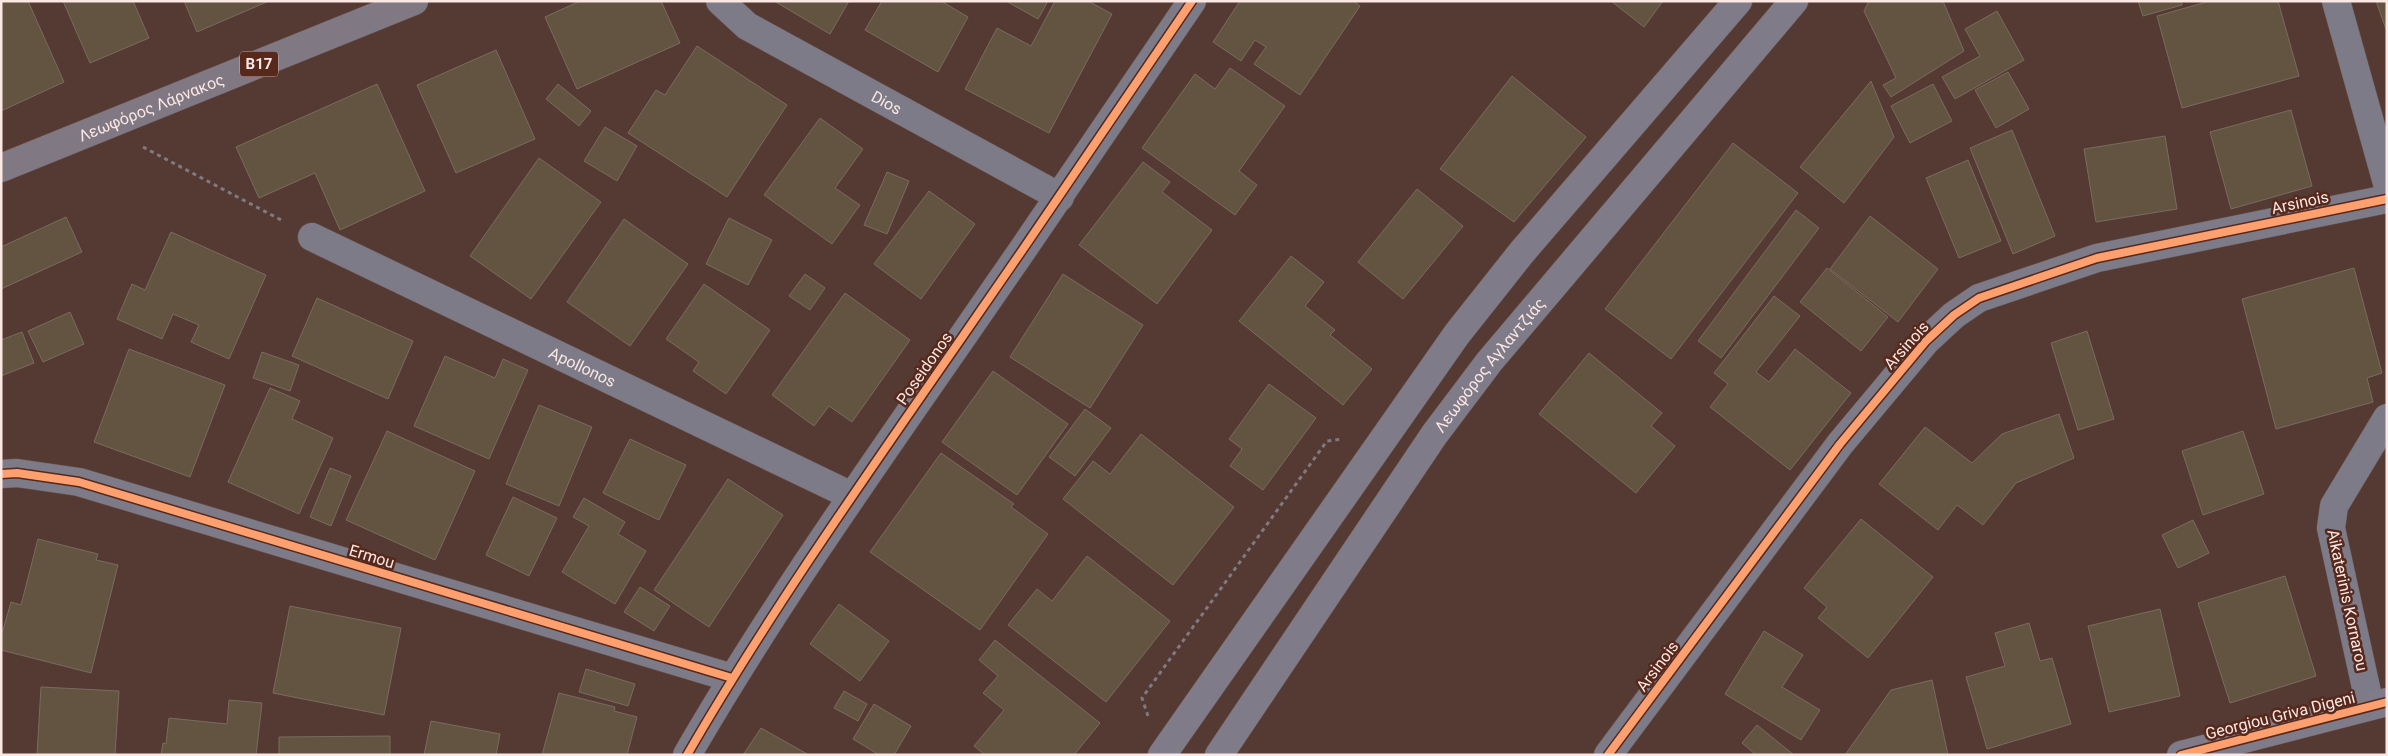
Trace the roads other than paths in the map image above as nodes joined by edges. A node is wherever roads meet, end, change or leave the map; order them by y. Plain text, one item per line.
1 (414, 1) edge
2 (720, 1) edge
3 (1192, 1) edge
4 (1738, 1) edge
5 (1794, 1) edge
6 (2336, 1) edge
7 (1, 168) edge
8 (2387, 183) edge
9 (1060, 197) junction
10 (2387, 199) edge
11 (312, 237) road end
12 (2387, 418) edge
13 (1, 474) edge
14 (852, 496) junction
15 (732, 678) junction
16 (2378, 704) edge
17 (687, 755) edge
18 (1162, 755) edge
19 (1219, 755) edge
20 (1608, 755) edge
21 (2181, 755) edge

1 - 7 main road, Λεωφόρος Λάρνακος / B17
2 - 9 street, Dios
3 - 9 street, Poseidonos
4 - 18 main road
5 - 19 main road, Λεωφόρος Αγλαντζιάς
6 - 8 street
9 - 14 street, Poseidonos
10 - 20 street, Arsinois
11 - 14 street, Apollonos
12 - 16 street, Aikaterinis Kornarou
13 - 15 street, Ermou
14 - 15 street, Poseidonos
15 - 17 street, Poseidonos
16 - 21 main road, Georgiou Griva Digeni

